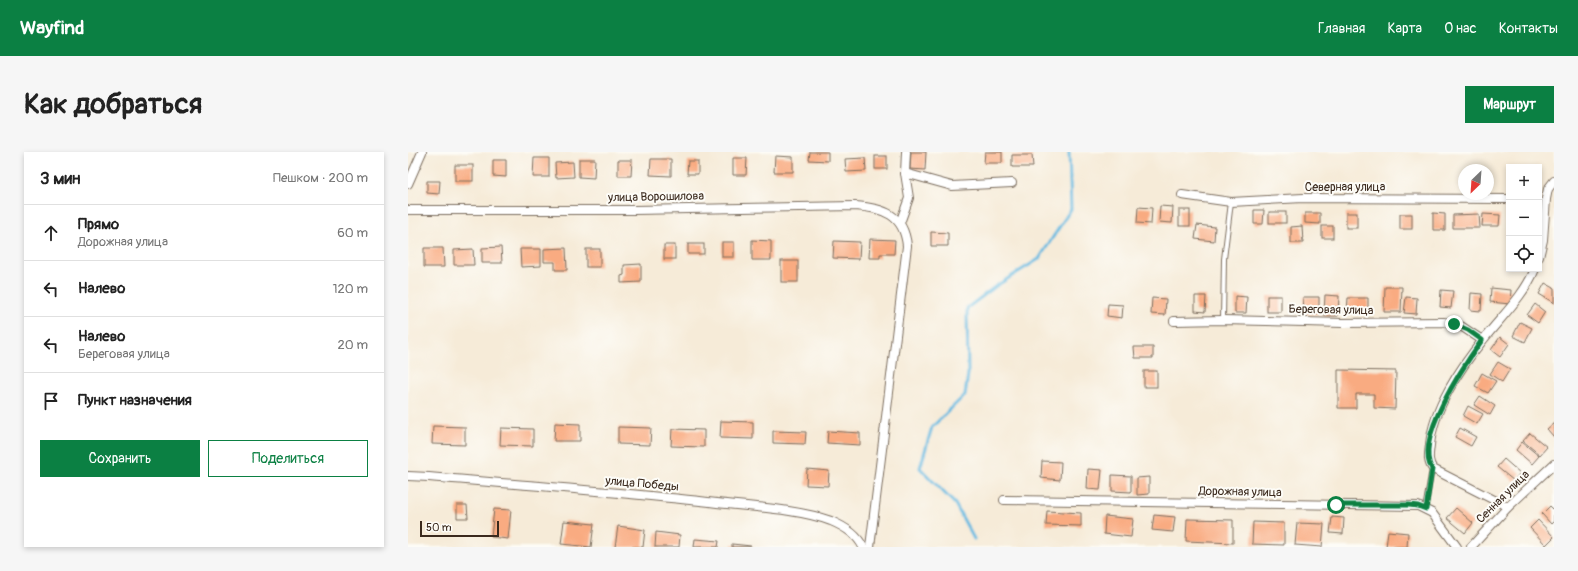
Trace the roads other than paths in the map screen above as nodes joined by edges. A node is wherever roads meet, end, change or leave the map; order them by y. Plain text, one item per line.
1 (422, 152) edge
2 (906, 152) edge
3 (905, 173) junction
4 (1554, 181) edge
5 (1012, 183) dead end
6 (408, 184) edge
7 (1182, 195) dead end
8 (1506, 199) edge
9 (1542, 199) edge
10 (1231, 202) junction
11 (408, 210) edge
12 (900, 223) junction
13 (1542, 244) edge
14 (1533, 272) edge
15 (1223, 320) junction
16 (1174, 321) dead end
17 (1482, 340) junction
18 (1554, 464) edge
19 (1432, 469) junction
20 (408, 476) edge
21 (1004, 500) dead end
22 (1508, 508) junction
23 (1426, 509) junction
24 (863, 547) edge
25 (870, 547) edge
26 (1457, 547) edge
27 (1471, 547) edge

1 - 6 street
2 - 3 street
3 - 5 street
3 - 12 street
4 - 9 street
7 - 10 street, Северная улица
8 - 10 street, Северная улица
9 - 13 street
10 - 15 lane
11 - 12 street, улица Ворошилова
12 - 25 street
14 - 17 street
15 - 16 street, Береговая улица
15 - 17 street, Береговая улица
17 - 19 street
18 - 22 street, Сенная улица
19 - 22 street
19 - 23 lane
20 - 24 street, улица Победы
21 - 23 street, Дорожная улица
22 - 27 street, Сенная улица
23 - 26 street

